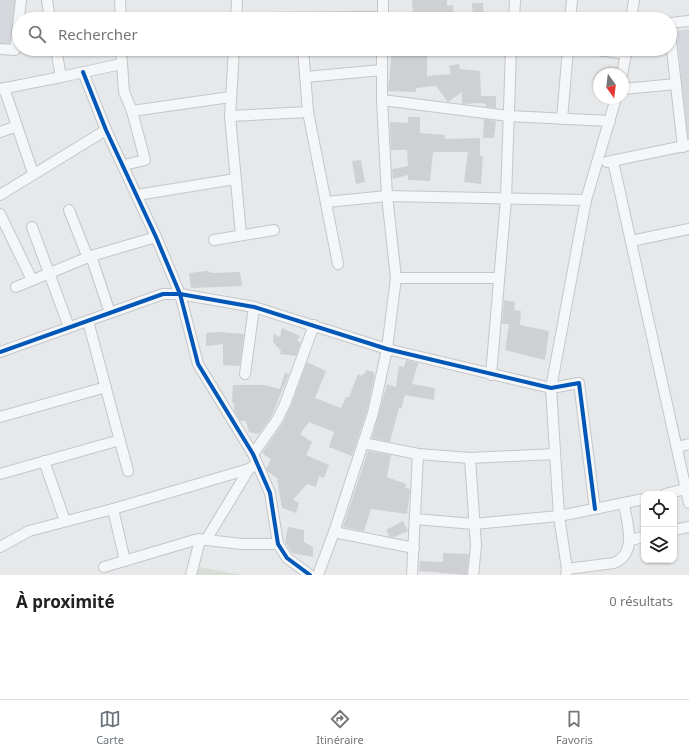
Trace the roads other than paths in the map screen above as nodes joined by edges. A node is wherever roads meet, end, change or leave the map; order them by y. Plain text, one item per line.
1 (21, 0) edge
2 (47, 0) edge
3 (120, 0) edge
4 (237, 0) edge
5 (383, 0) edge
6 (515, 0) edge
7 (572, 0) edge
8 (634, 0) edge
9 (20, 12) edge
10 (49, 12) edge
11 (121, 12) edge
12 (236, 12) edge
13 (383, 12) edge
14 (514, 12) edge
15 (571, 12) edge
16 (632, 12) edge
17 (689, 21) edge
18 (677, 22) edge
19 (0, 49) edge
20 (12, 50) edge
21 (57, 56) edge
22 (121, 56) edge
23 (233, 56) edge
24 (304, 56) edge
25 (382, 56) edge
26 (511, 56) edge
27 (567, 56) edge
28 (626, 56) edge
29 (673, 56) edge
30 (121, 64) junction
31 (623, 68) edge
32 (382, 70) junction
33 (84, 72) junction
34 (61, 77) junction
35 (306, 77) junction
36 (676, 84) junction
37 (2, 88) edge
38 (629, 88) edge
39 (230, 97) junction
40 (382, 100) junction
41 (614, 104) edge
42 (132, 111) junction
43 (308, 112) junction
44 (230, 116) junction
45 (509, 116) junction
46 (562, 119) junction
47 (610, 121) junction
48 (17, 126) junction
49 (106, 130) junction
50 (0, 132) edge
51 (686, 146) edge
52 (613, 161) junction
53 (598, 164) junction
54 (124, 165) junction
55 (33, 173) junction
56 (235, 179) junction
57 (0, 195) edge
58 (137, 195) junction
59 (387, 196) junction
60 (506, 198) junction
61 (586, 200) junction
62 (326, 202) junction
63 (69, 210) dead end
64 (0, 214) edge
65 (32, 227) dead end
66 (689, 229) edge
67 (274, 230) dead end
68 (241, 235) junction
69 (156, 237) junction
70 (214, 240) dead end
71 (631, 241) junction
72 (90, 257) junction
73 (338, 264) dead end
74 (49, 273) junction
75 (396, 278) junction
76 (499, 278) junction
77 (32, 280) junction
78 (16, 287) dead end
79 (180, 294) junction
80 (254, 306) junction
81 (110, 313) junction
82 (88, 321) junction
83 (314, 325) junction
84 (69, 328) junction
85 (387, 349) junction
86 (0, 352) edge
87 (245, 374) dead end
88 (491, 375) junction
89 (106, 387) junction
90 (550, 388) junction
91 (0, 417) edge
92 (120, 440) junction
93 (363, 442) junction
94 (689, 444) edge
95 (677, 447) junction
96 (253, 454) junction
97 (418, 454) junction
98 (555, 454) junction
99 (470, 458) junction
100 (44, 462) junction
101 (253, 466) junction
102 (128, 471) dead end
103 (0, 474) edge
104 (686, 489) junction
105 (677, 491) edge
106 (641, 500) edge
107 (689, 503) edge
108 (624, 504) junction
109 (112, 509) junction
110 (595, 509) junction
111 (559, 516) junction
112 (415, 519) junction
113 (65, 521) junction
114 (474, 524) junction
115 (689, 527) edge
116 (677, 529) edge
117 (334, 532) junction
118 (641, 538) edge
119 (203, 540) junction
120 (630, 540) junction
121 (278, 544) junction
122 (0, 547) edge
123 (414, 548) junction
124 (125, 561) junction
125 (104, 568) dead end
126 (567, 572) edge
127 (191, 575) edge
128 (310, 575) edge
129 (318, 575) edge
130 (412, 575) edge
131 (473, 575) edge

1 - 9 street
2 - 10 street
3 - 11 street
4 - 12 street
5 - 13 street
6 - 14 street
7 - 15 street
8 - 16 street
17 - 18 street
19 - 20 street
21 - 34 street
22 - 30 street
23 - 39 street
24 - 35 street
25 - 32 street
26 - 45 street
27 - 46 street
28 - 31 street
29 - 36 street
30 - 33 street
30 - 42 street
32 - 35 street
32 - 40 street
33 - 34 street
33 - 49 street
34 - 37 street
35 - 43 street
36 - 38 street
36 - 51 street
37 - 48 street
39 - 42 street
39 - 44 street
40 - 45 street
40 - 59 street
41 - 47 street
42 - 54 street
43 - 44 street
43 - 62 street
44 - 56 street
45 - 46 street
45 - 60 street
46 - 47 street
47 - 53 street
48 - 50 street
48 - 55 street
49 - 54 street
49 - 55 street
51 - 52 street
52 - 53 street
52 - 71 street
53 - 61 street
54 - 58 street
55 - 57 street
56 - 58 street
56 - 68 street
58 - 69 street
59 - 60 street
59 - 62 street
59 - 75 street
60 - 61 street
60 - 76 street
61 - 90 street
62 - 73 street
63 - 72 street
64 - 77 street
65 - 74 street
66 - 71 street
67 - 68 street
68 - 70 street
69 - 72 street
69 - 79 street
71 - 95 street
72 - 74 street
72 - 81 street
74 - 77 street
74 - 84 street
75 - 76 street
75 - 85 street
76 - 88 street
77 - 78 street
79 - 80 street
79 - 81 street
79 - 96 street
80 - 83 street
80 - 87 street
81 - 82 street
82 - 84 street
82 - 89 street
83 - 85 street
83 - 96 street
84 - 86 street
85 - 88 street
85 - 93 street
88 - 90 street
89 - 91 street
89 - 92 street
90 - 98 street
90 - 110 street
92 - 100 street
92 - 102 street
93 - 97 street
93 - 117 street
94 - 95 street
95 - 104 street
96 - 101 street
97 - 99 street
97 - 112 street
98 - 99 street
98 - 111 street
99 - 114 street
100 - 103 street
100 - 113 street
101 - 109 street
101 - 119 street
101 - 121 street
104 - 105 street
104 - 107 street
106 - 108 street
108 - 110 street
108 - 120 street
109 - 113 street
109 - 124 street
110 - 111 street
111 - 114 street
111 - 126 street
112 - 114 street
112 - 123 street
113 - 122 street
114 - 131 street
115 - 116 street
117 - 123 street
117 - 129 street
118 - 120 street
119 - 121 street
119 - 124 street
119 - 127 street
120 - 126 street
121 - 128 street
123 - 130 street
124 - 125 street

